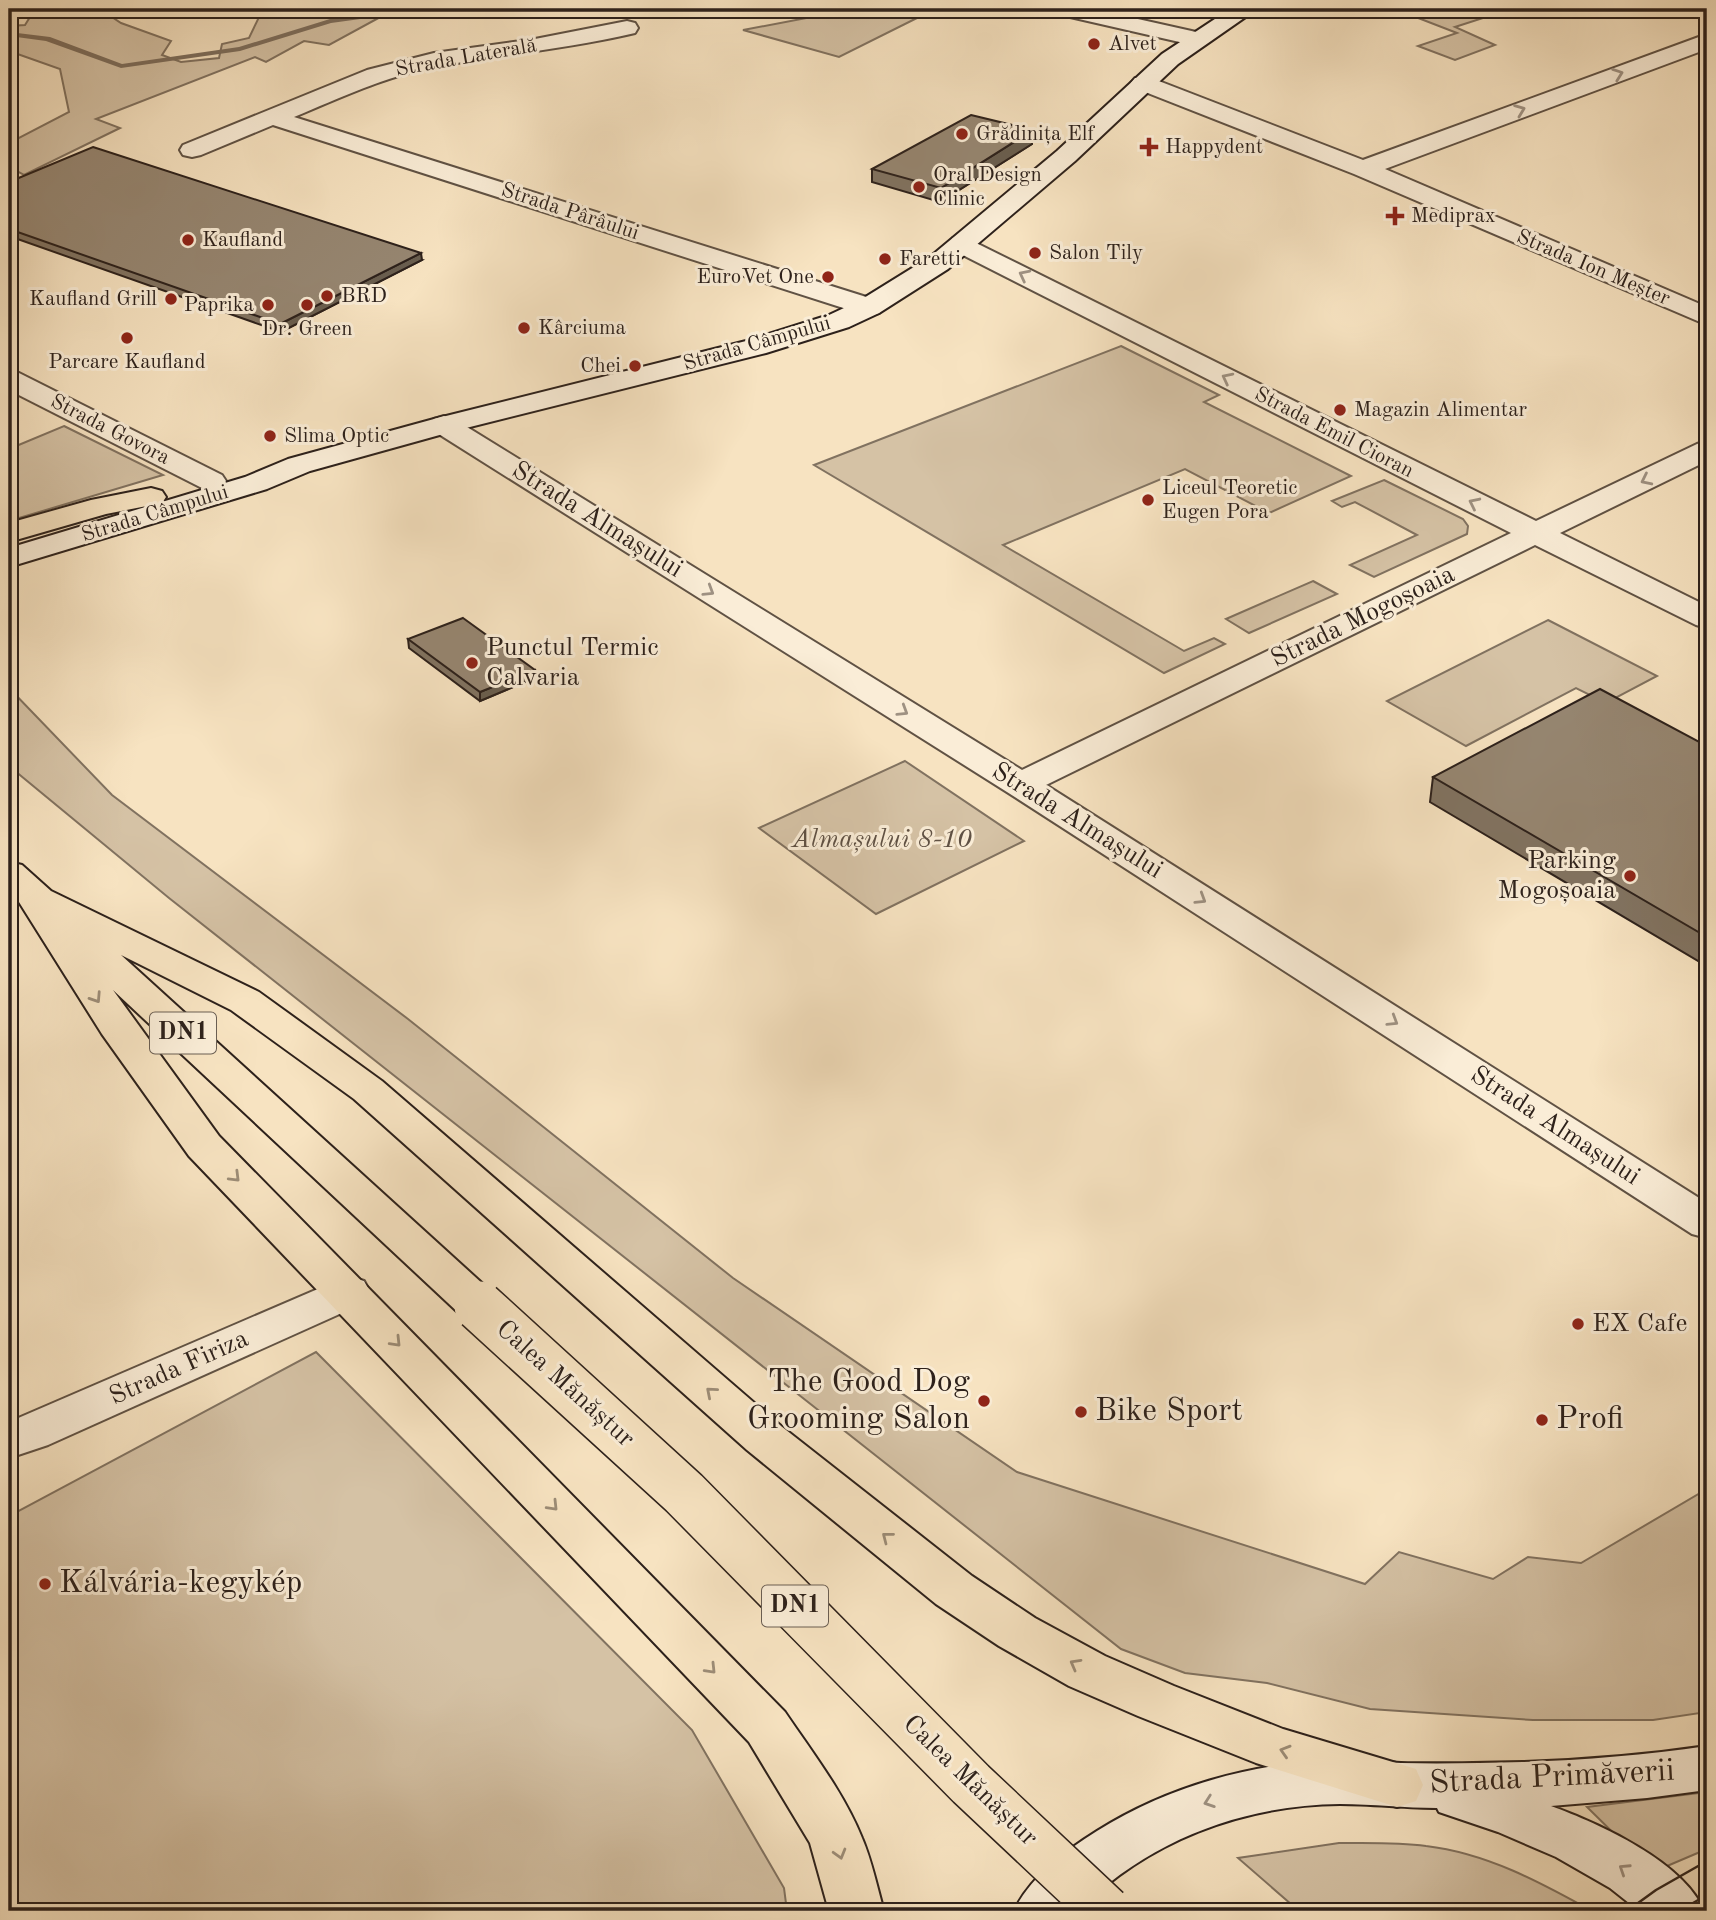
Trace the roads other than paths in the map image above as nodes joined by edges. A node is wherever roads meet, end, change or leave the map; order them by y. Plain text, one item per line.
1 (1065, 9) edge
2 (1246, 9) edge
3 (1700, 9) edge
4 (1707, 11) edge
5 (627, 27) dead end
6 (1197, 39) junction
7 (1707, 41) edge
8 (1143, 83) junction
9 (271, 117) junction
10 (192, 150) dead end
11 (1363, 169) junction
12 (962, 244) junction
13 (869, 307) junction
14 (1707, 317) edge
15 (9, 379) edge
16 (444, 425) junction
17 (1707, 450) edge
18 (299, 465) junction
19 (211, 481) junction
20 (151, 498) junction
21 (9, 533) edge
22 (1535, 533) junction
23 (9, 541) edge
24 (9, 558) edge
25 (1707, 618) edge
26 (1020, 784) junction
27 (22, 885) edge
28 (1707, 1223) edge
29 (348, 1293) junction
30 (9, 1440) edge
31 (1707, 1768) edge
32 (1397, 1785) junction
33 (856, 1911) edge
34 (1042, 1911) edge
35 (1106, 1911) edge
36 (1677, 1911) edge

1 - 6 street
2 - 6 street, Strada Câmpului
3 - 4 street
5 - 9 street, Strada Laterală
6 - 8 street, Strada Câmpului
11 -> 7 street
8 - 11 street, Strada Ion Meșter
8 - 12 street, Strada Câmpului
9 - 10 street, Strada Laterală
9 - 13 street, Strada Pârâului
11 - 14 street, Strada Ion Meșter
12 - 13 street, Strada Câmpului
22 -> 12 street, Strada Emil Cioran
13 - 16 street, Strada Câmpului
15 - 19 street, Strada Govora
16 - 18 street, Strada Câmpului
16 -> 26 street, Strada Almașului
17 -> 22 street, Strada Mogoșoaia
18 - 19 street, Strada Câmpului
18 - 24 street, Strada Câmpului
19 - 20 street, Strada Câmpului
20 - 21 main road
20 - 23 street, Strada Câmpului
22 - 25 street, Strada Emil Cioran
22 - 26 street, Strada Mogoșoaia
26 -> 28 street, Strada Almașului
27 -> 29 main road
32 -> 27 main road
27 - 35 main road, Calea Mănăștur / DN1, bridge
29 - 30 street, Strada Firiza
29 -> 33 main road
31 - 32 street, Strada Primăverii
32 -> 34 street, Strada Primăverii
36 -> 32 street, Strada Primăverii

